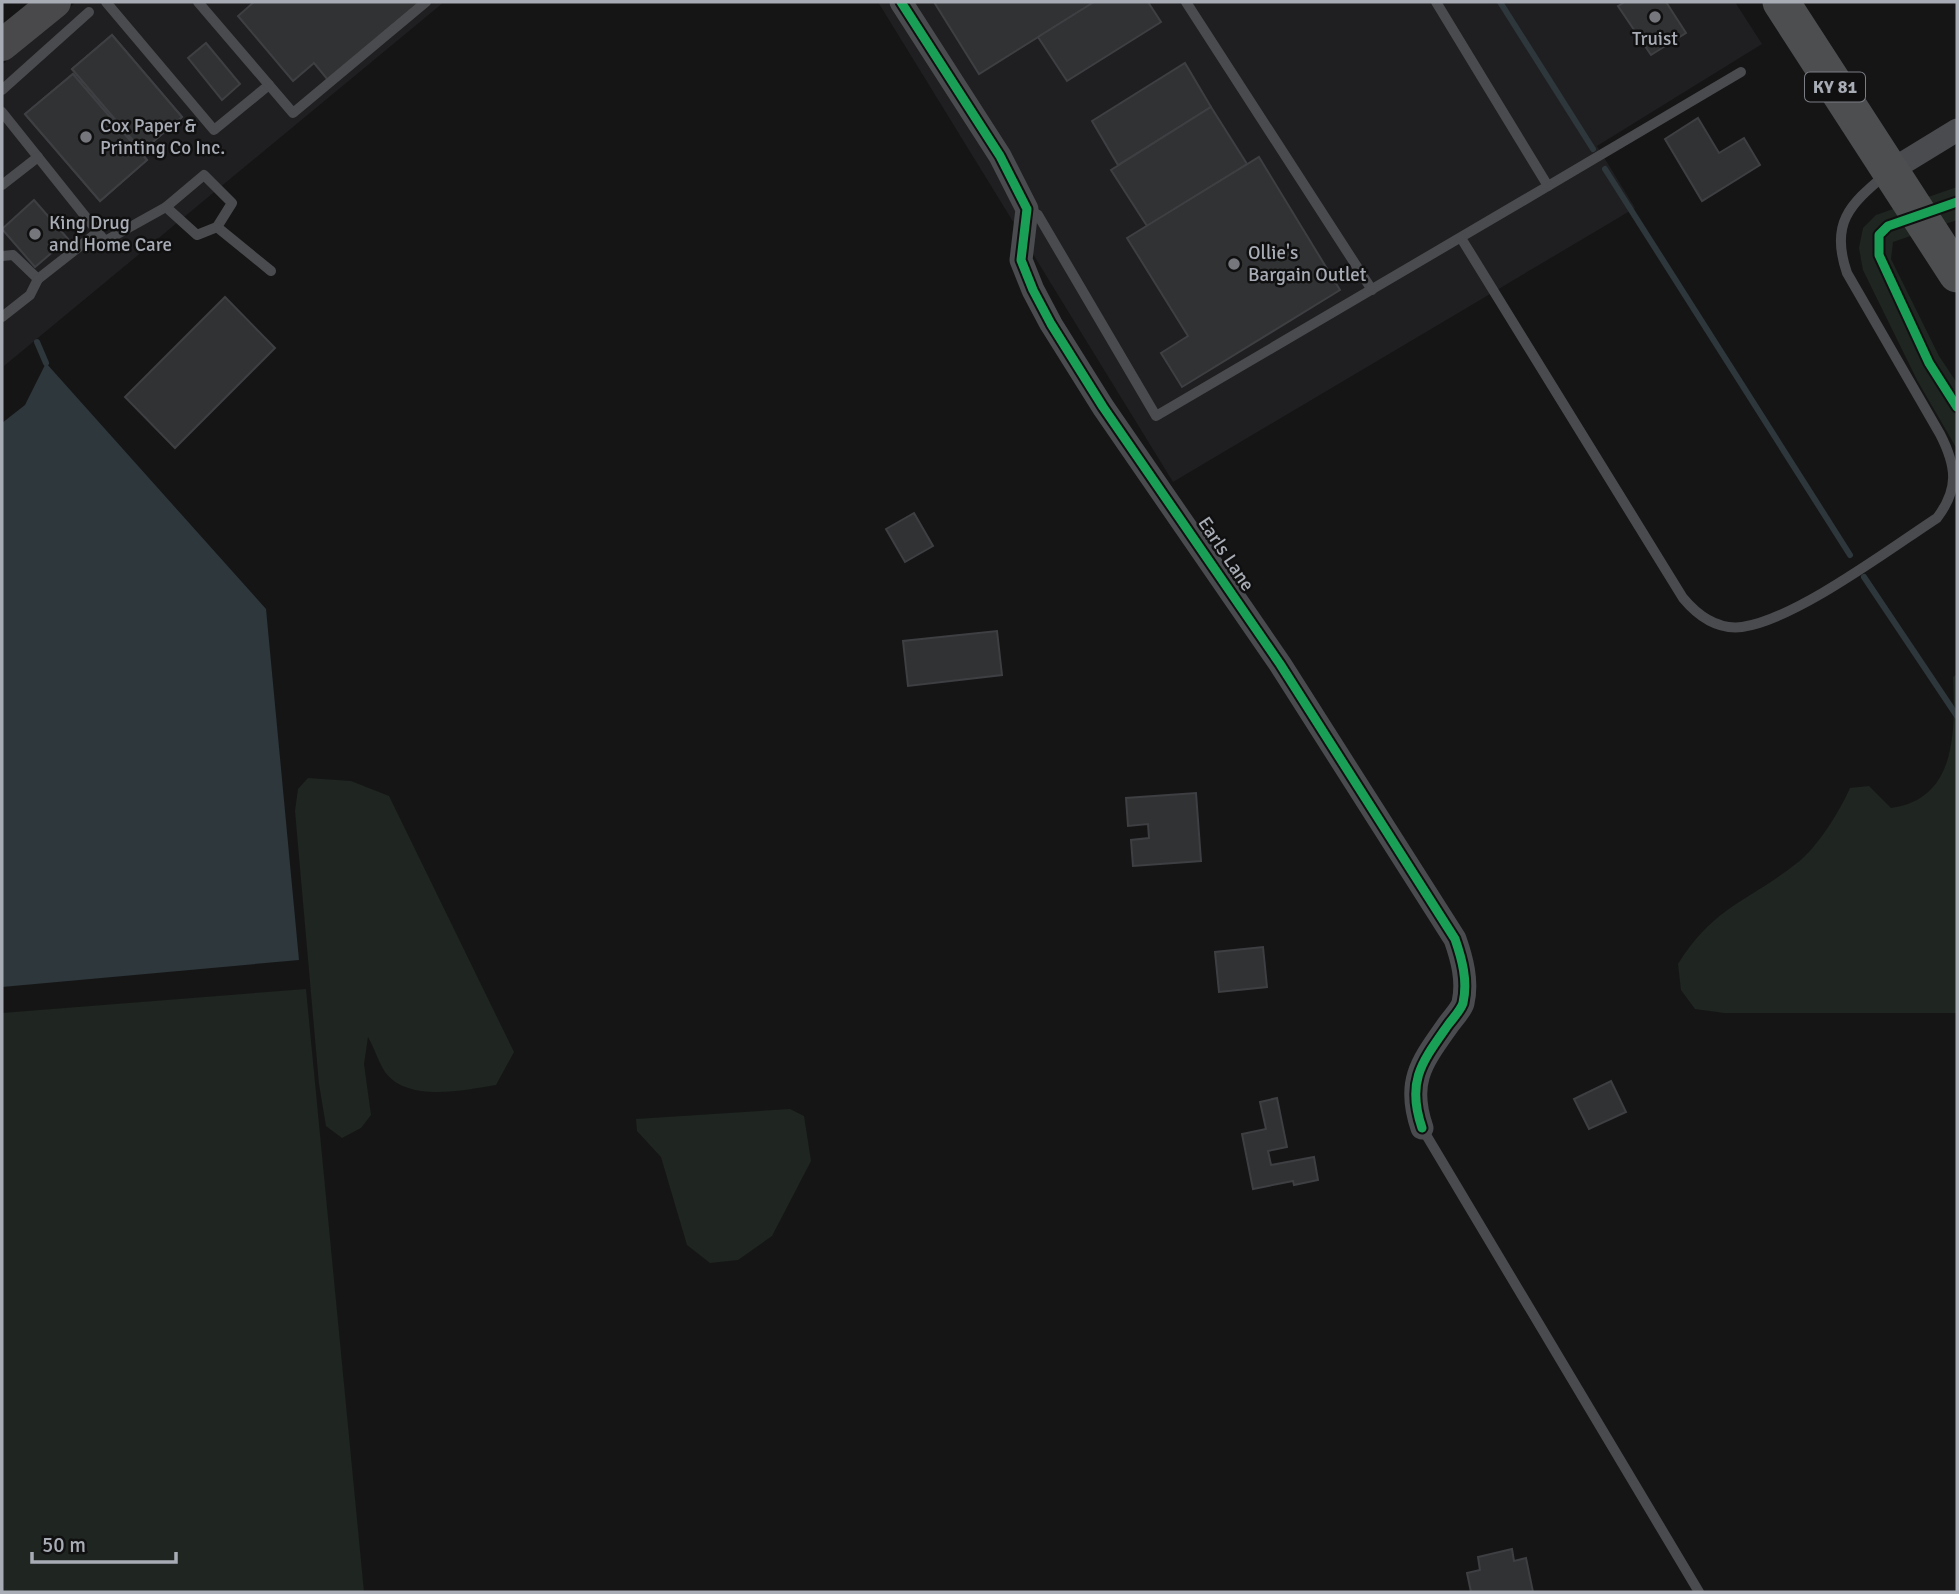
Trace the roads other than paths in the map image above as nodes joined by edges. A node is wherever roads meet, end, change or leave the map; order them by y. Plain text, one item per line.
1 (54, 2) edge
2 (106, 2) edge
3 (198, 2) edge
4 (426, 2) edge
5 (901, 2) edge
6 (1186, 2) edge
7 (1436, 2) edge
8 (1781, 2) edge
9 (89, 12) dead end
10 (2, 45) edge
11 (1741, 72) dead end
12 (269, 85) junction
13 (2, 90) edge
14 (2, 112) edge
15 (1957, 130) edge
16 (38, 158) junction
17 (1890, 171) junction
18 (2, 185) edge
19 (1548, 186) junction
20 (166, 207) junction
21 (1027, 209) junction
22 (217, 227) junction
23 (98, 232) junction
24 (1461, 238) junction
25 (2, 256) edge
26 (271, 271) dead end
27 (1957, 274) edge
28 (38, 279) junction
29 (1372, 290) junction
30 (2, 317) edge
31 (1422, 1128) joint
32 (1699, 1592) edge

1 - 10 main road
2 - 12 lane
3 - 12 lane
4 - 12 lane
5 - 21 street
6 - 29 lane
7 - 19 lane
8 - 17 main road, KY 81
9 - 13 lane
11 - 19 lane
14 - 16 lane
15 - 17 street
16 - 18 lane
16 - 23 lane
17 - 24 lane
17 - 27 main road, KY 81
19 - 24 lane
20 - 22 lane
20 - 22 lane
20 - 23 lane
21 - 29 lane
21 - 31 street, Earls Lane
22 - 26 lane
23 - 28 lane
24 - 29 lane
25 - 28 lane
28 - 30 lane
31 - 32 lane

